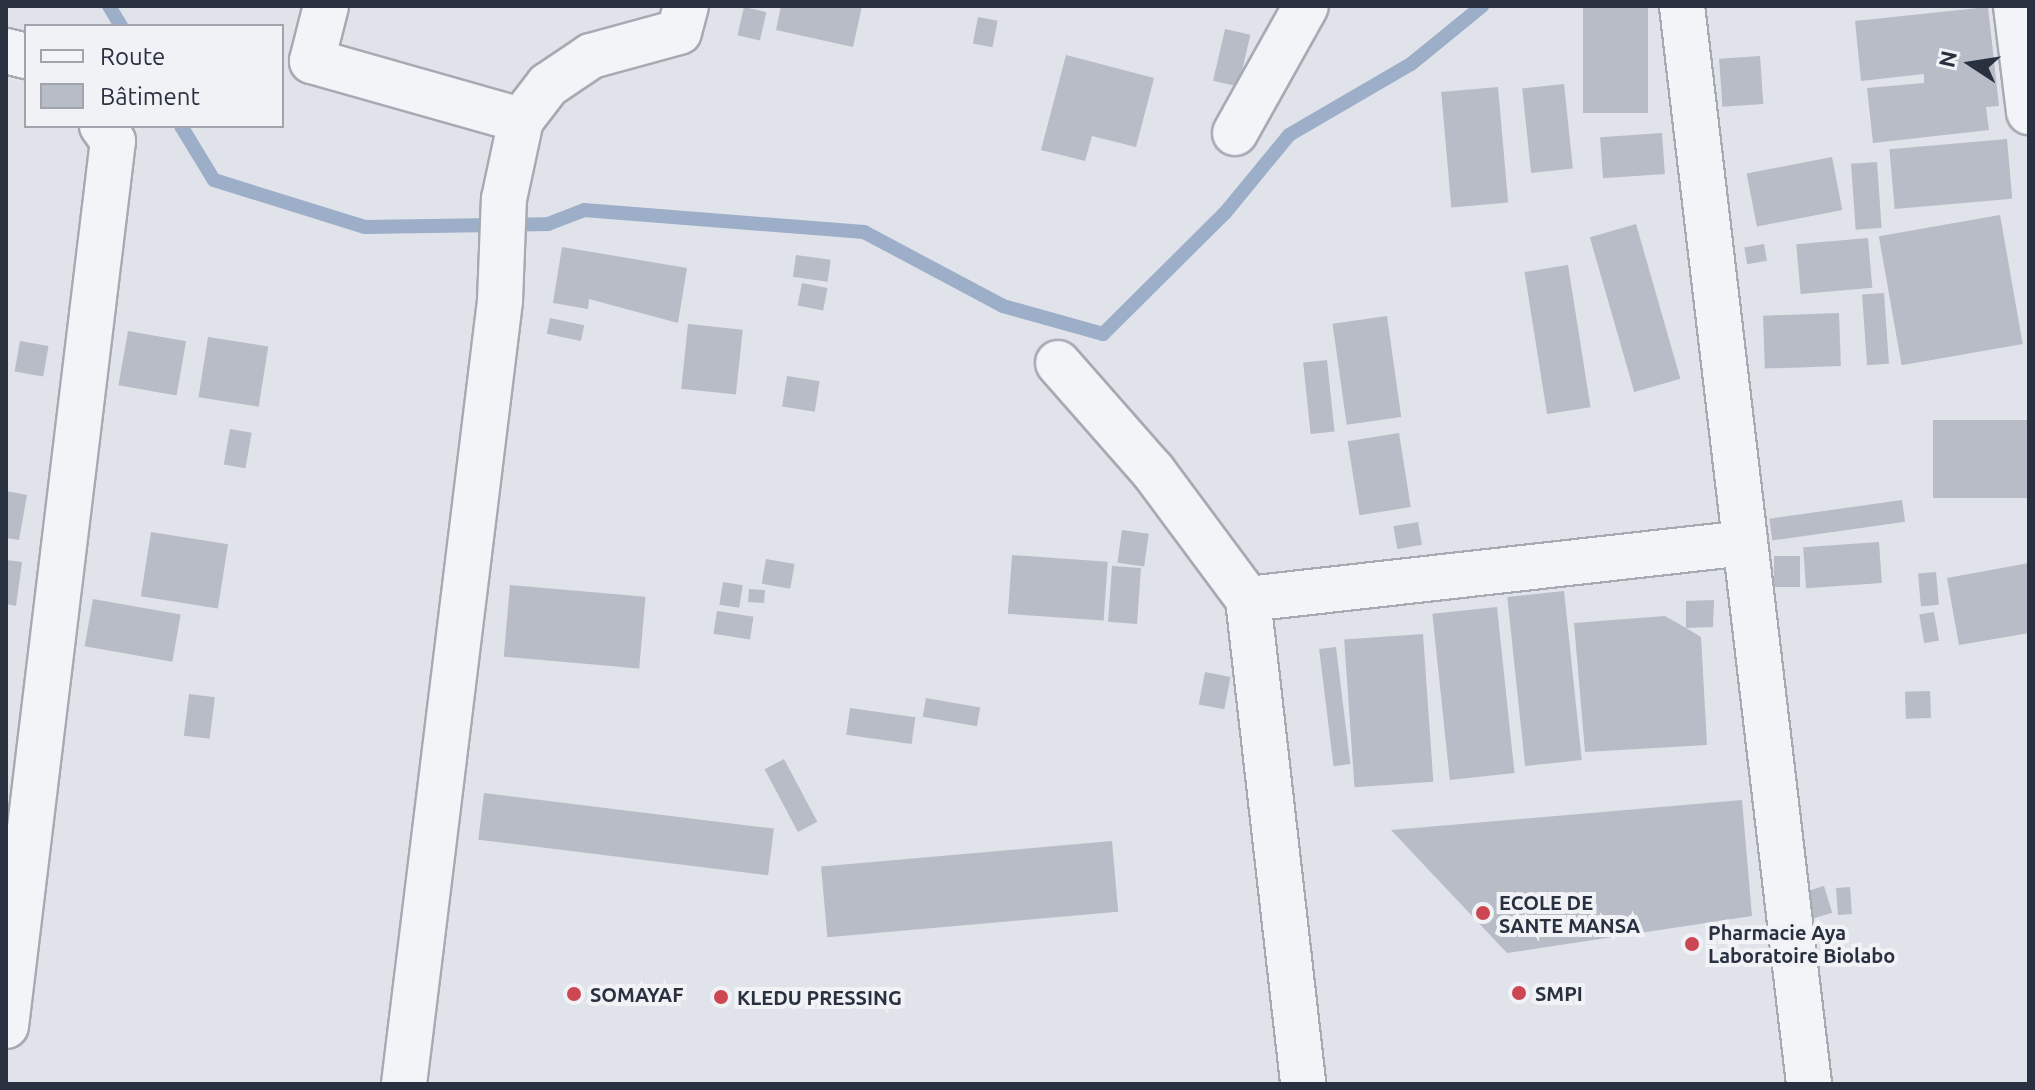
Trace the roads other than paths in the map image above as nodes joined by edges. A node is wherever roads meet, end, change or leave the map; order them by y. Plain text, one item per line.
1 (326, 6) edge
2 (686, 6) edge
3 (1306, 6) edge
4 (1682, 6) edge
5 (2016, 6) edge
6 (2029, 105) edge
7 (521, 120) junction
8 (103, 128) edge
9 (1235, 133) dead end
10 (1058, 363) dead end
11 (1745, 543) junction
12 (1248, 599) junction
13 (6, 1026) edge
14 (404, 1084) edge
15 (1303, 1084) edge
16 (1809, 1084) edge

1 - 7 street
2 - 7 street
3 - 9 street
4 - 11 street
5 - 6 street
7 - 14 street
8 - 13 street
10 - 12 street
11 - 12 street
11 - 16 street
12 - 15 street

